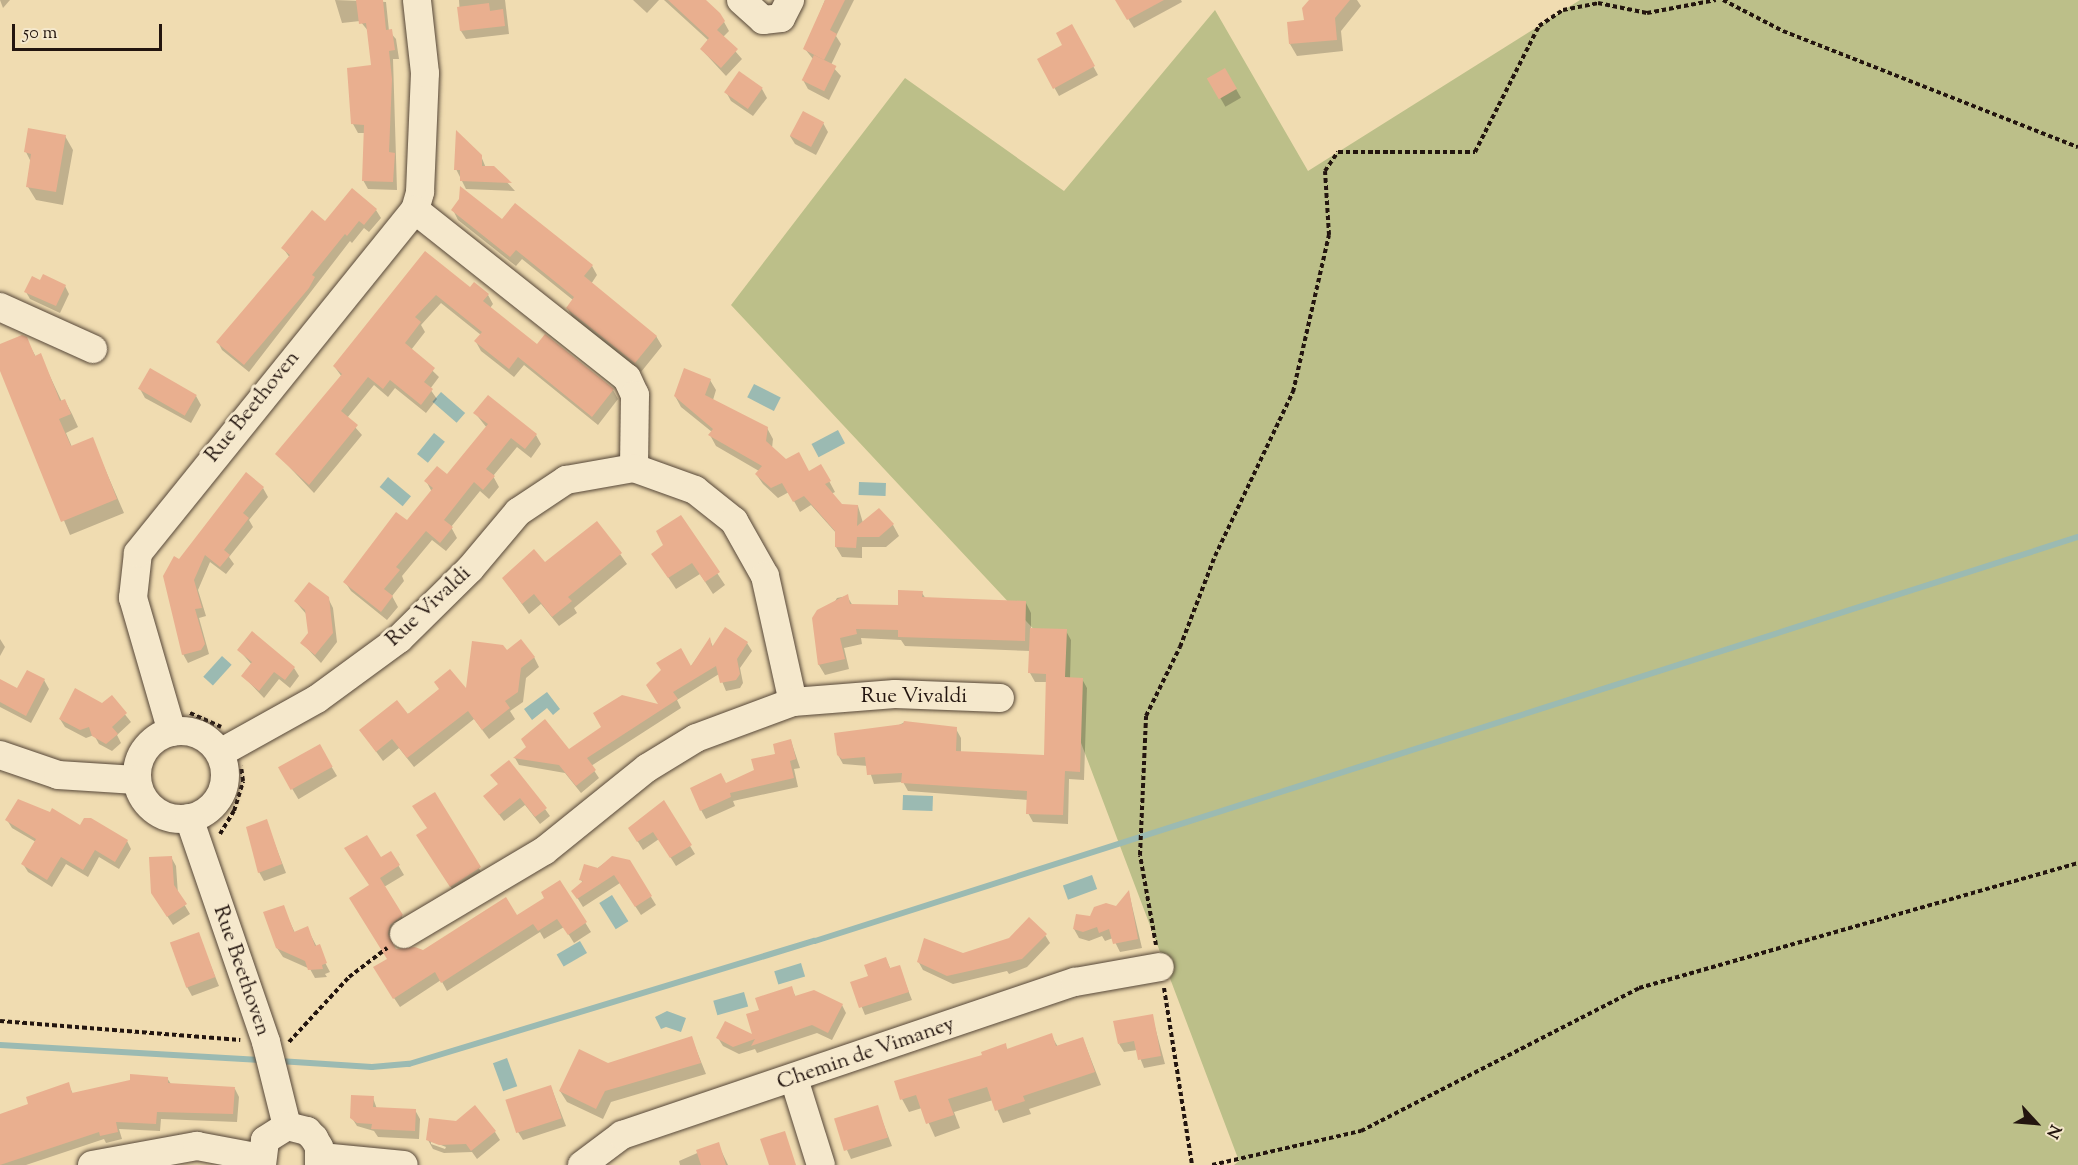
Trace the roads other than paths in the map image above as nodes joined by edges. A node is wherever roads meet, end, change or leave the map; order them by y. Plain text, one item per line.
1 (417, 0) edge
2 (741, 0) edge
3 (790, 0) edge
4 (415, 210) junction
5 (0, 307) edge
6 (93, 349) dead end
7 (634, 468) junction
8 (1000, 698) dead end
9 (793, 702) junction
10 (176, 721) junction
11 (229, 749) junction
12 (0, 755) edge
13 (136, 780) junction
14 (189, 818) junction
15 (404, 934) road end
16 (1160, 968) dead end
17 (794, 1079) junction
18 (287, 1126) junction
19 (261, 1161) edge
20 (320, 1161) edge
21 (92, 1165) edge
22 (404, 1165) edge
23 (582, 1165) edge
24 (821, 1165) edge

1 - 4 street
2 - 3 street
4 - 7 street
4 - 10 street, Rue Beethoven
5 - 6 street
7 - 9 street, Rue Vivaldi
7 - 11 street, Rue Vivaldi
8 - 9 street, Rue Vivaldi
9 - 15 street, Rue Vivaldi
10 - 11 street
10 - 13 street
11 - 14 street
12 - 13 street
13 - 14 street
14 - 18 street, Rue Beethoven
16 - 17 street, Chemin de Vimaney
17 - 23 street, Chemin de Vimaney
17 - 24 street
18 - 19 street
18 - 20 street
19 - 21 street
20 - 22 street

